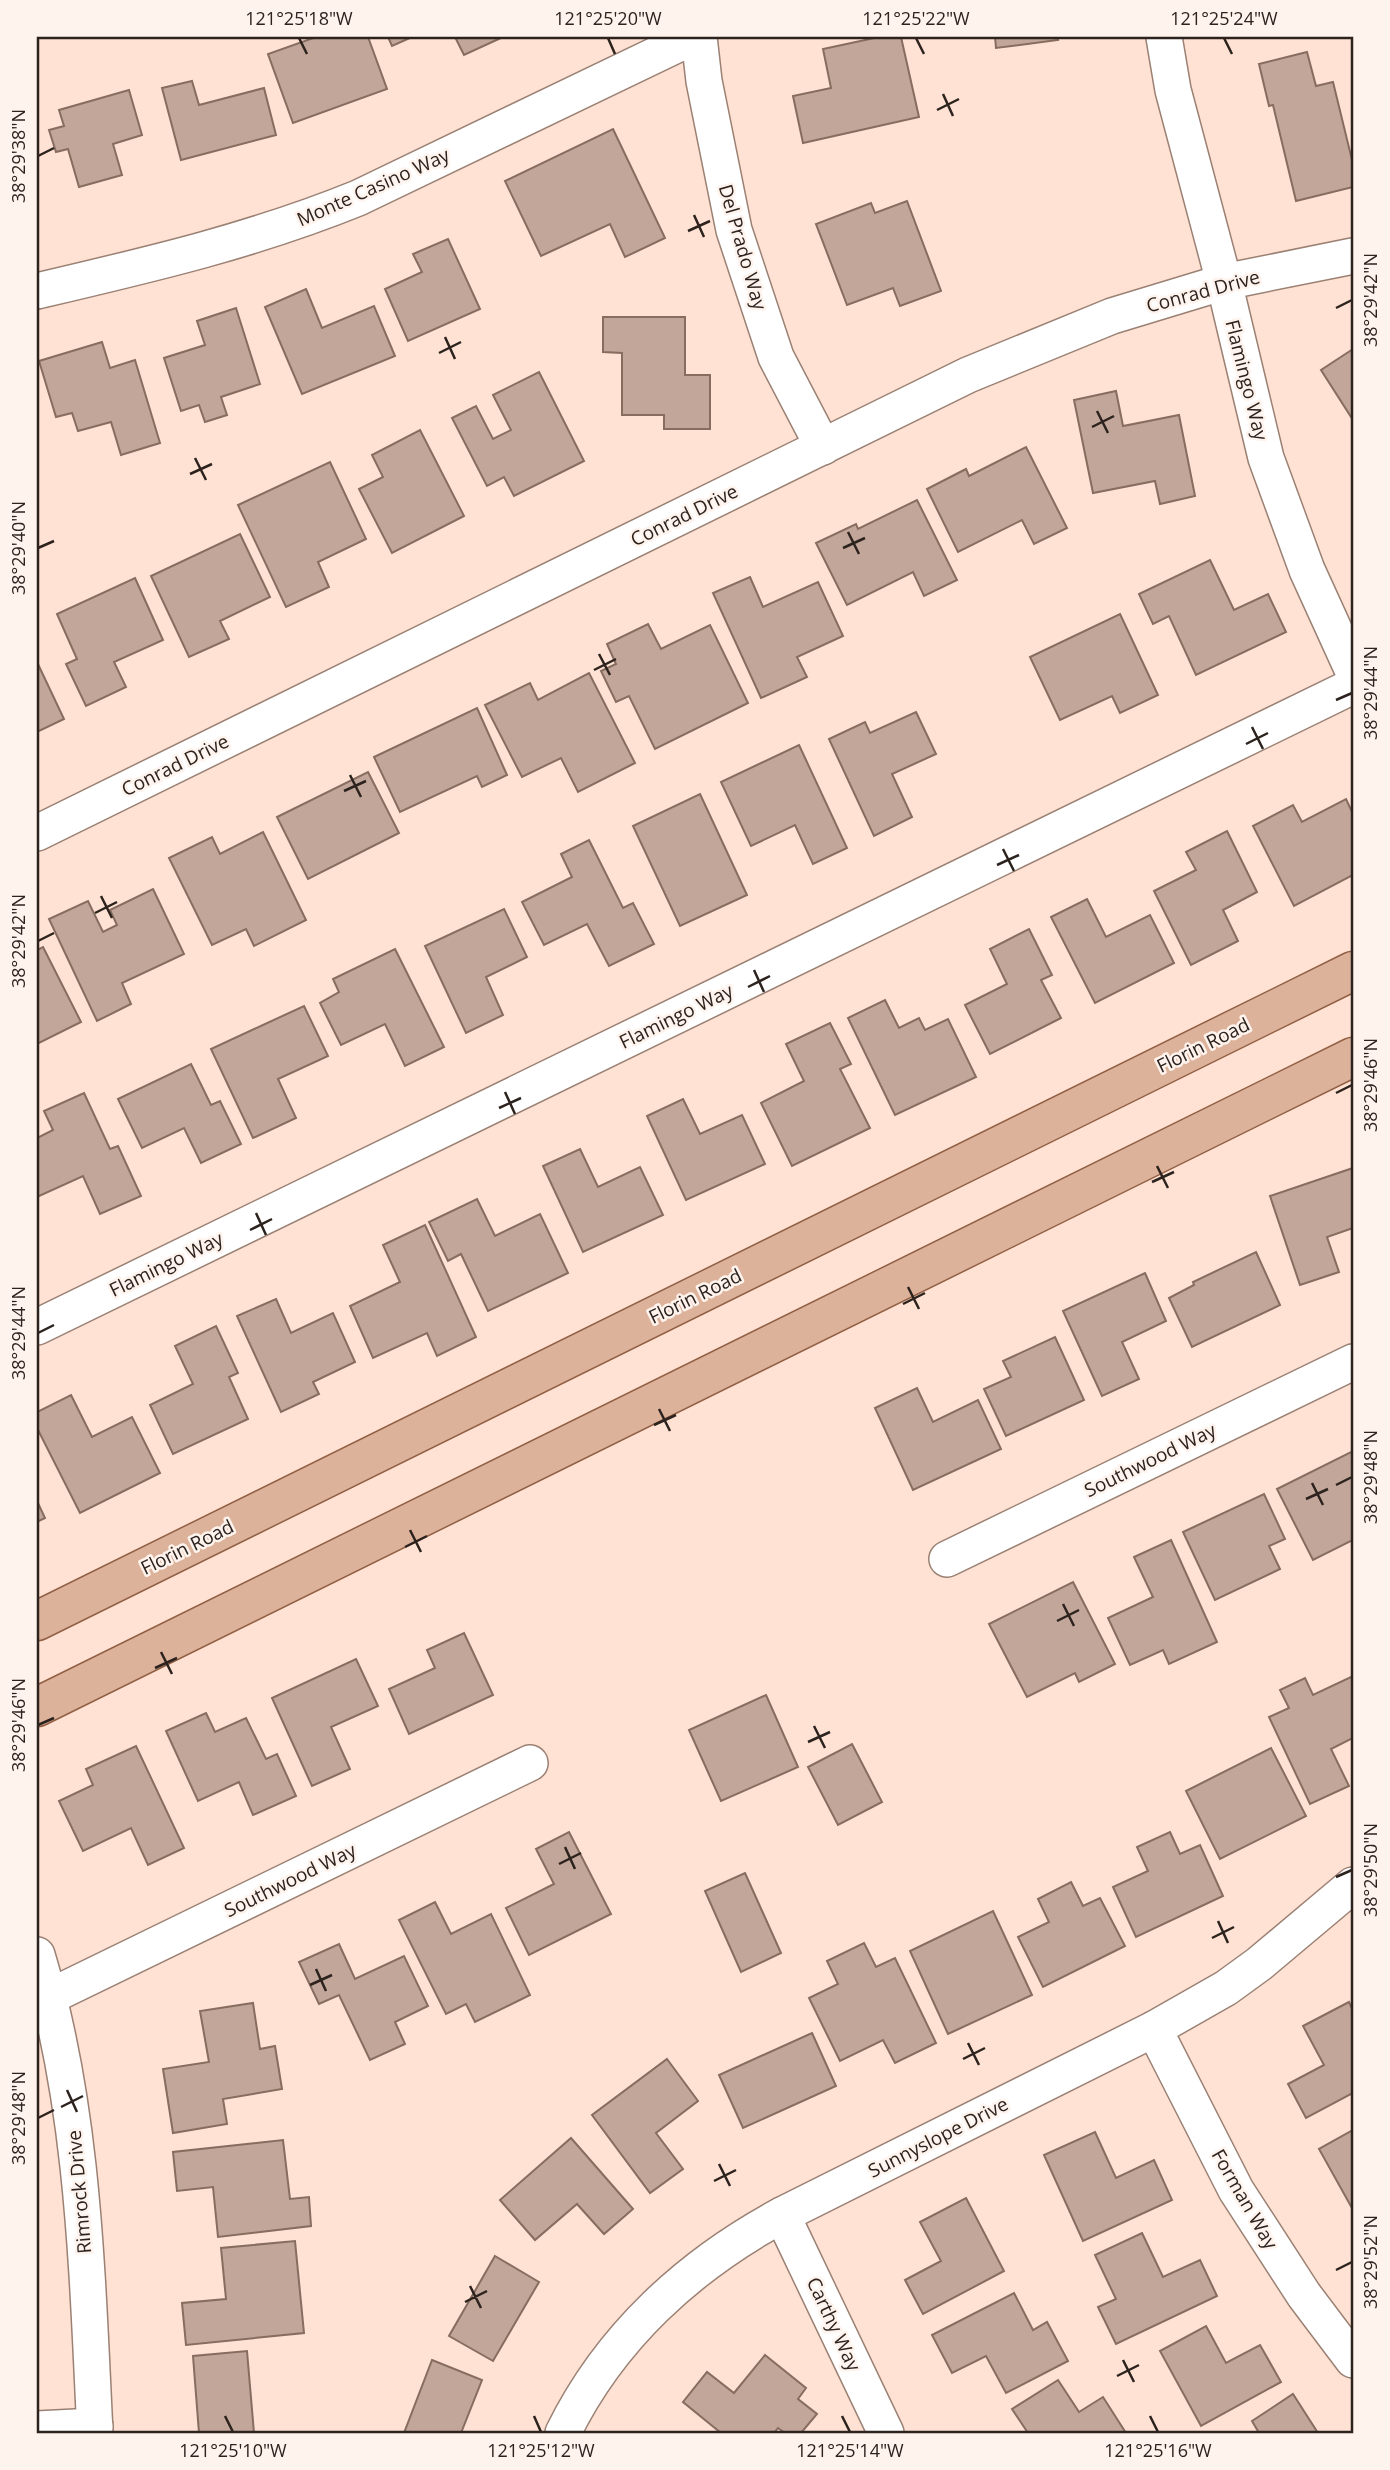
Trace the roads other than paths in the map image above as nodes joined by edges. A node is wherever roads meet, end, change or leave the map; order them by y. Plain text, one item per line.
1 (692, 37) edge
2 (699, 37) edge
3 (1164, 37) edge
4 (1353, 256) edge
5 (1224, 282) junction
6 (37, 291) edge
7 (822, 447) junction
8 (1353, 671) edge
9 (1353, 686) edge
10 (37, 833) edge
11 (1353, 971) edge
12 (1353, 1057) edge
13 (37, 1327) edge
14 (1353, 1362) edge
15 (947, 1559) dead end
16 (37, 1621) edge
17 (37, 1707) edge
18 (530, 1763) dead end
19 (1353, 1885) edge
20 (37, 1955) edge
21 (50, 1997) junction
22 (1154, 2029) junction
23 (782, 2215) junction
24 (1353, 2360) edge
25 (37, 2429) edge
26 (95, 2430) edge
27 (563, 2433) edge
28 (886, 2433) edge

1 - 6 street, Monte Casino Way
2 - 7 street, Del Prado Way
3 - 5 street, Flamingo Way
4 - 5 street, Conrad Drive
5 - 7 street, Conrad Drive
5 - 8 street, Flamingo Way
7 - 10 street, Conrad Drive
9 - 13 street, Flamingo Way
11 - 16 main road, Florin Road
12 - 17 main road
14 - 15 street, Southwood Way
18 - 21 street, Southwood Way
19 - 22 street, Sunnyslope Drive
20 - 21 street, Rimrock Drive
21 - 26 street, Rimrock Drive
22 - 23 street, Sunnyslope Drive
22 - 24 street, Forman Way
23 - 27 street, Sunnyslope Drive
23 - 28 street, Carthy Way
25 - 26 street

